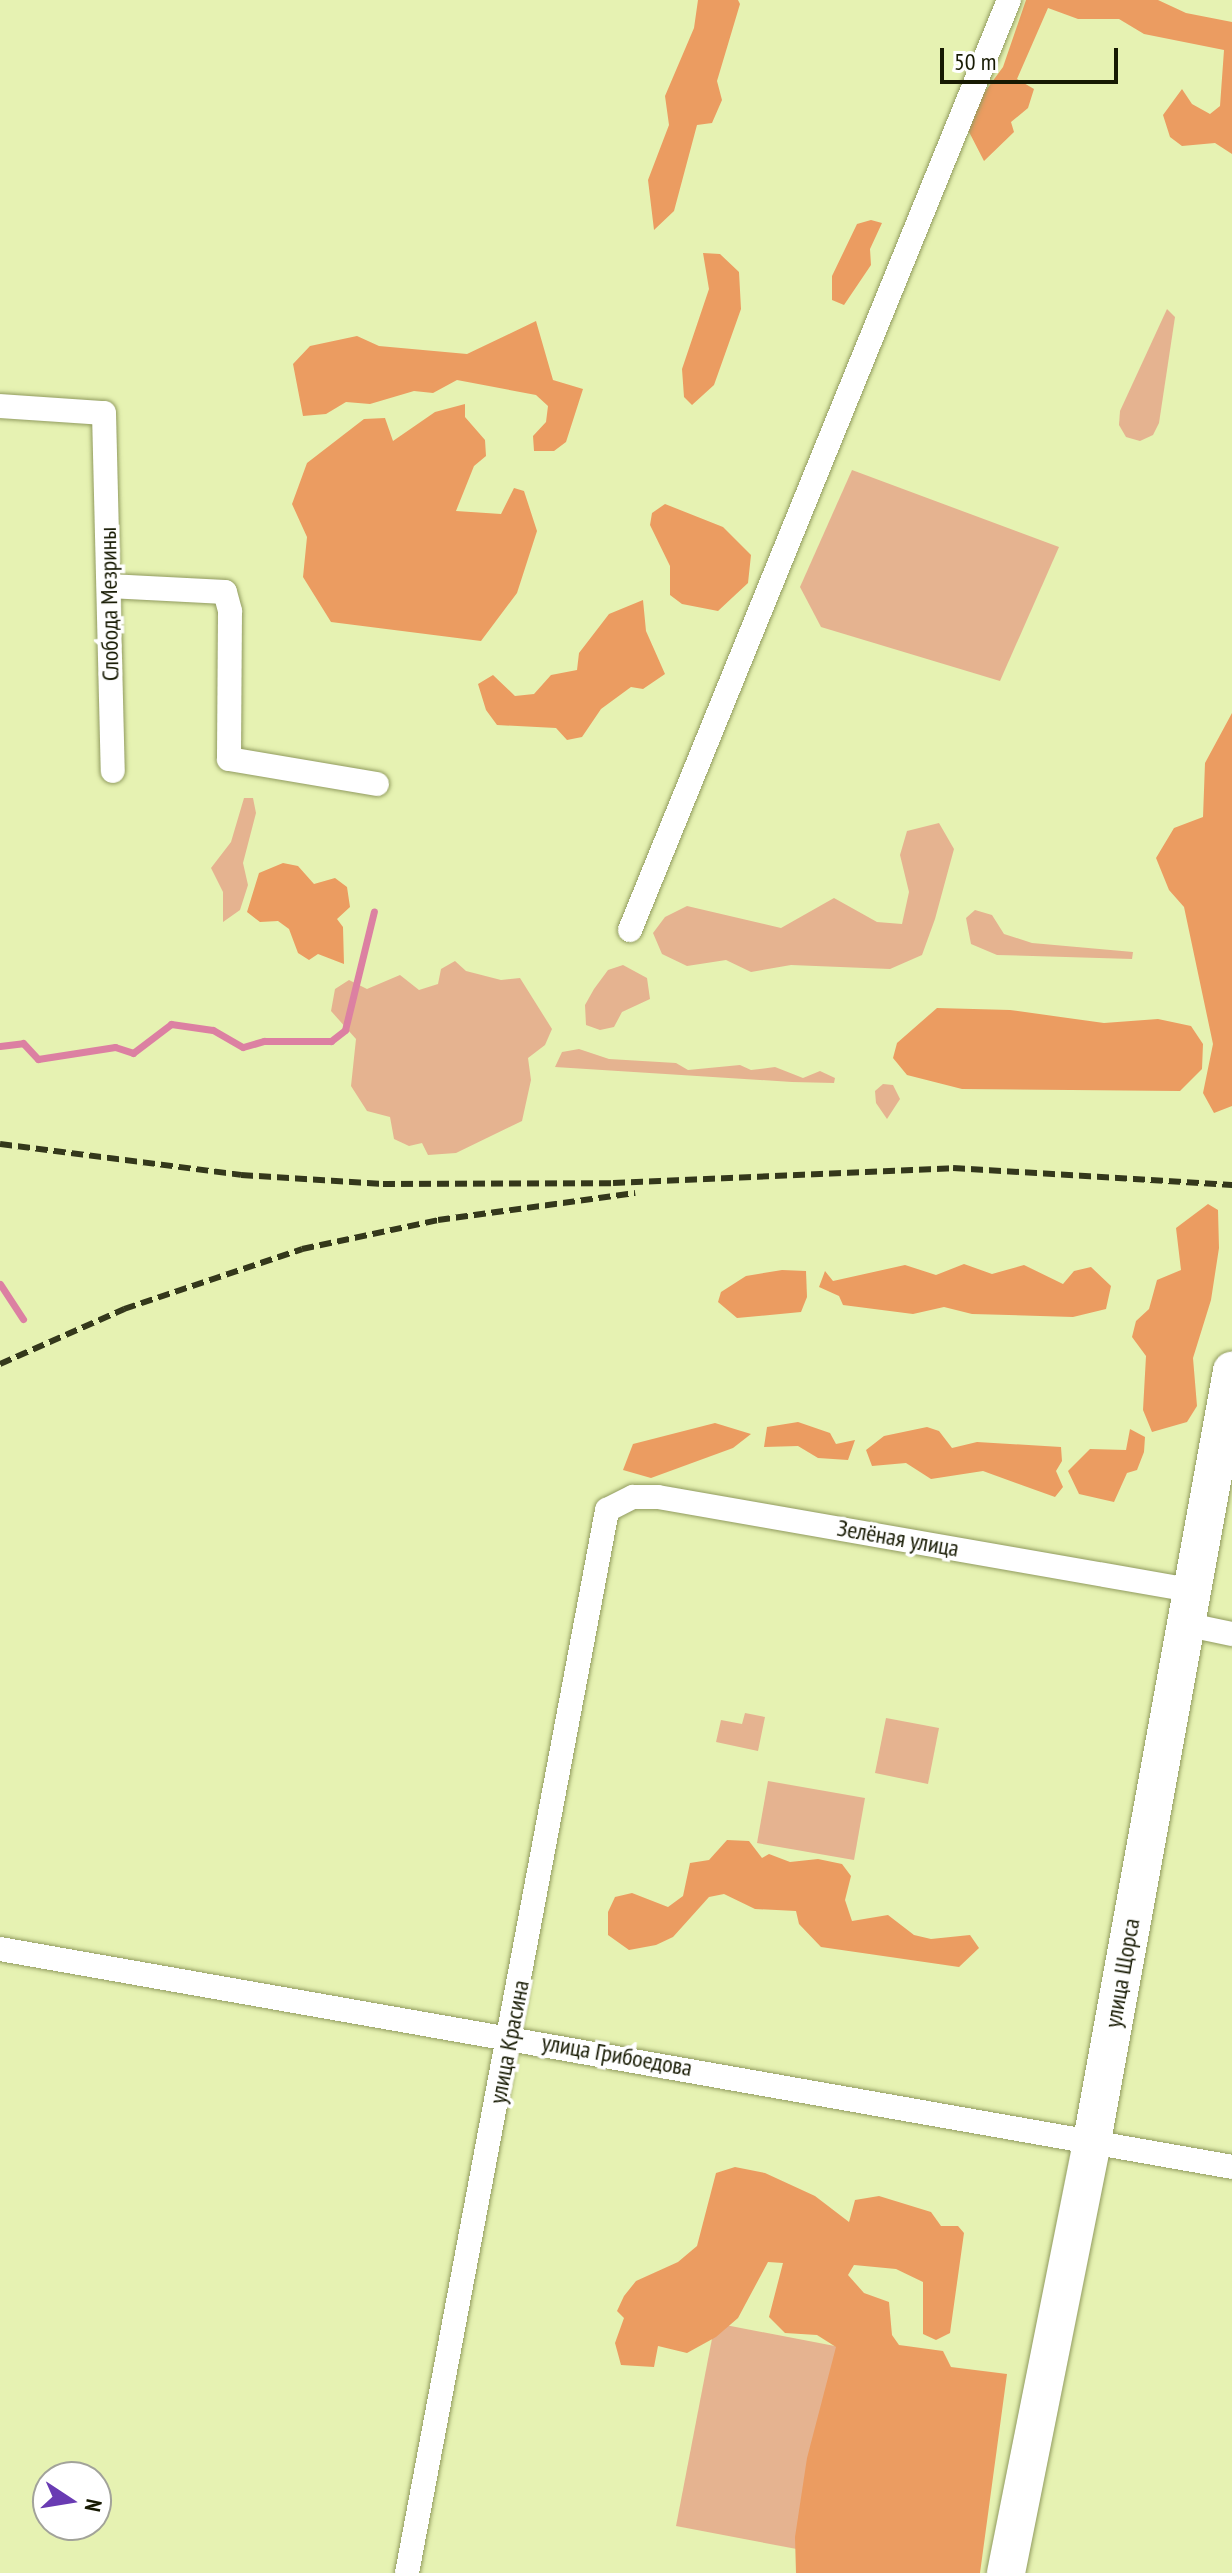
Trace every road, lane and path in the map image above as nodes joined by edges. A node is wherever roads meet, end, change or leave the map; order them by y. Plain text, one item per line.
1 (1009, 0) edge
2 (0, 406) edge
3 (109, 586) junction
4 (113, 771) dead end
5 (377, 784) dead end
6 (630, 930) dead end
7 (1232, 1371) edge
8 (607, 1510) joint
9 (1187, 1607) junction
10 (1232, 1634) edge
11 (0, 1949) edge
12 (510, 2036) junction
13 (1092, 2141) junction
14 (1232, 2167) edge
15 (407, 2573) edge
16 (1006, 2573) edge

1 - 6 street
2 - 3 street, Слобода Мезрины
3 - 4 street, Слобода Мезрины
3 - 5 street
7 - 9 main road, улица Щорса
8 - 9 street, Зелёная улица
8 - 12 street, улица Красина
9 - 10 street, Зелёная улица
9 - 13 main road, улица Щорса
11 - 12 street, улица Грибоедова
12 - 13 street, улица Грибоедова
12 - 15 street, улица Красина
13 - 14 street, улица Грибоедова
13 - 16 main road, улица Щорса

